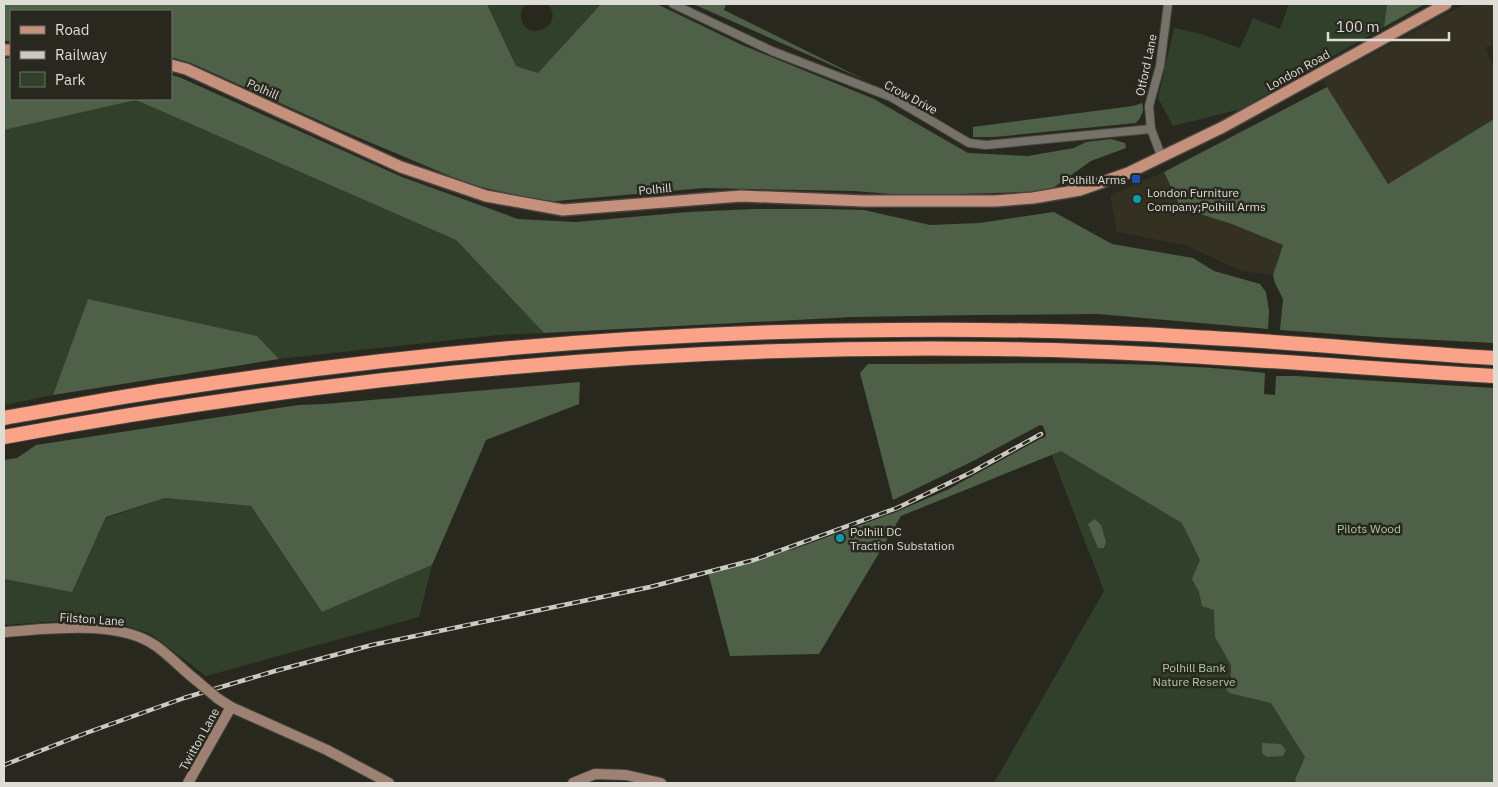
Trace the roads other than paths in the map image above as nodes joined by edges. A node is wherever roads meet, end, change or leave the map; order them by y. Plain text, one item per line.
1 (672, 4) edge
2 (1168, 4) edge
3 (1446, 4) edge
4 (172, 65) edge
5 (1151, 129) junction
6 (1162, 158) junction
7 (1494, 358) edge
8 (1494, 376) edge
9 (4, 418) edge
10 (4, 437) edge
11 (4, 632) edge
12 (231, 707) junction
13 (188, 783) edge
14 (389, 783) edge
15 (573, 783) edge
16 (661, 783) edge

1 - 5 street, Crow Drive
2 - 5 street, Otford Lane
3 - 6 main road, London Road
4 - 6 main road, Polhill
5 - 6 street, Otford Lane
7 - 9 highway
8 - 10 highway
11 - 12 street, Filston Lane, bridge
12 - 13 street, Twitton Lane
12 - 14 street
15 - 16 street

